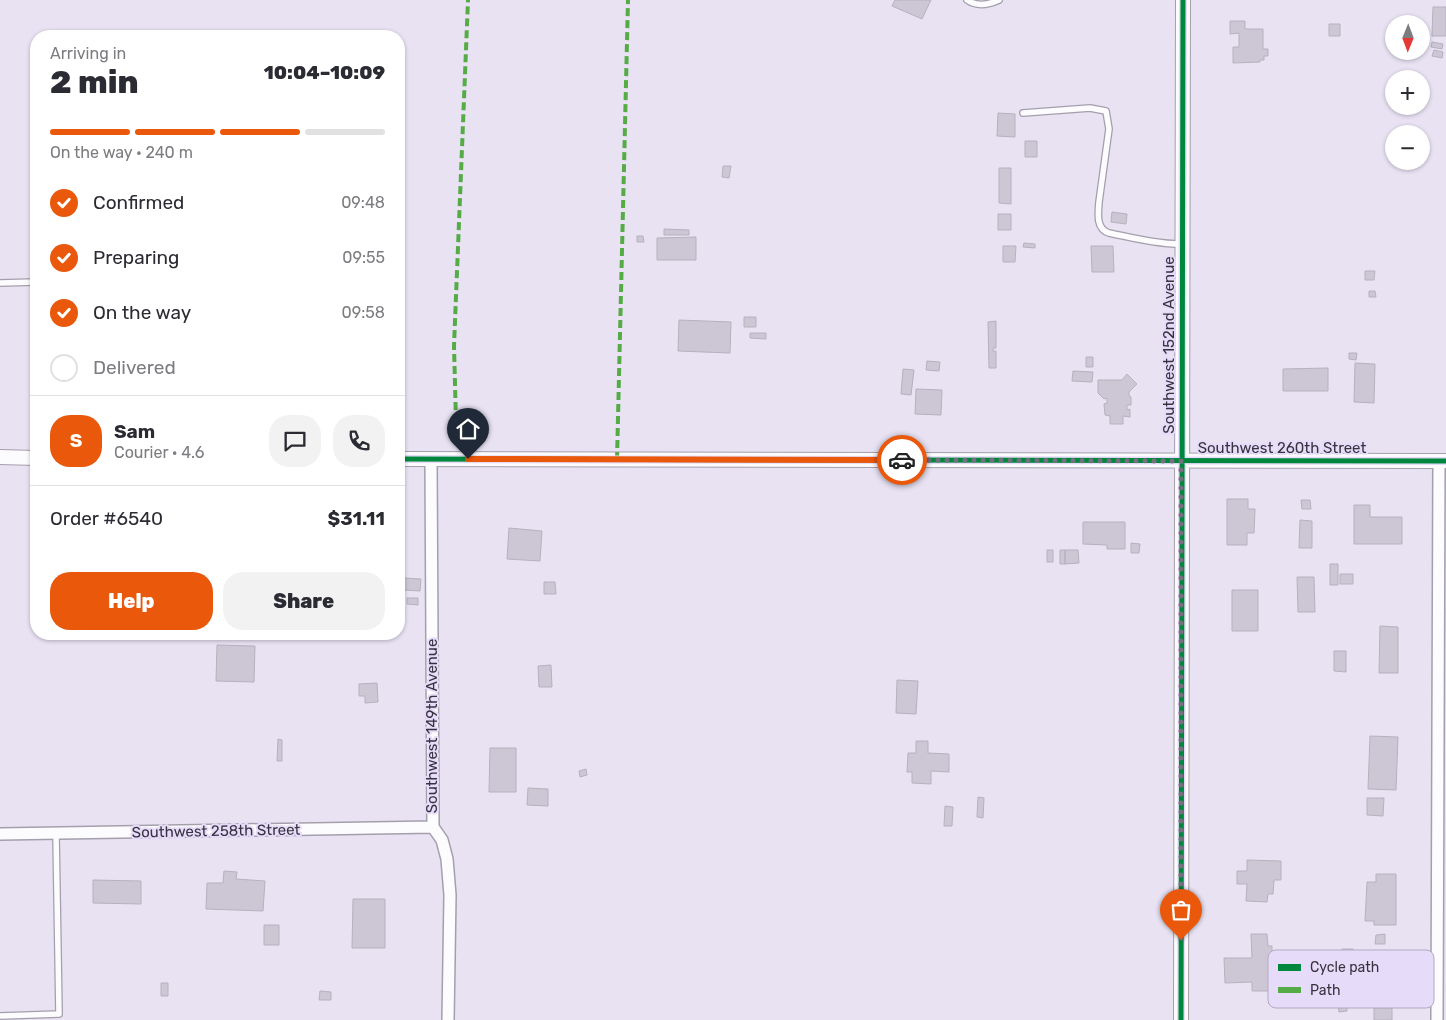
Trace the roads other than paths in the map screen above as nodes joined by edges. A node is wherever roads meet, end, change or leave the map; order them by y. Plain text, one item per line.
1 (967, 0) edge
2 (999, 0) edge
3 (1183, 0) edge
4 (1024, 112) dead end
5 (1182, 244) junction
6 (30, 282) edge
7 (0, 283) edge
8 (0, 458) edge
9 (30, 458) edge
10 (405, 459) edge
11 (432, 459) junction
12 (1181, 461) junction
13 (1443, 461) edge
14 (433, 827) junction
15 (0, 834) edge
16 (56, 834) junction
17 (0, 1016) edge
18 (448, 1020) edge
19 (1181, 1020) edge
20 (1437, 1020) edge

1 - 2 lane
3 - 5 street, Southwest 152nd Avenue
4 - 5 lane
5 - 12 street, Southwest 152nd Avenue
6 - 7 lane
8 - 9 street
10 - 11 street, Southwest 260th Street
11 - 12 street, Southwest 260th Street
11 - 14 street, Southwest 149th Avenue
12 - 13 street, Southwest 260th Street
12 - 19 street, Southwest 152nd Avenue
13 - 20 street
14 - 16 street, Southwest 258th Street
14 - 18 street, Southwest 149th Avenue
15 - 16 street, Southwest 258th Street
16 - 17 lane

